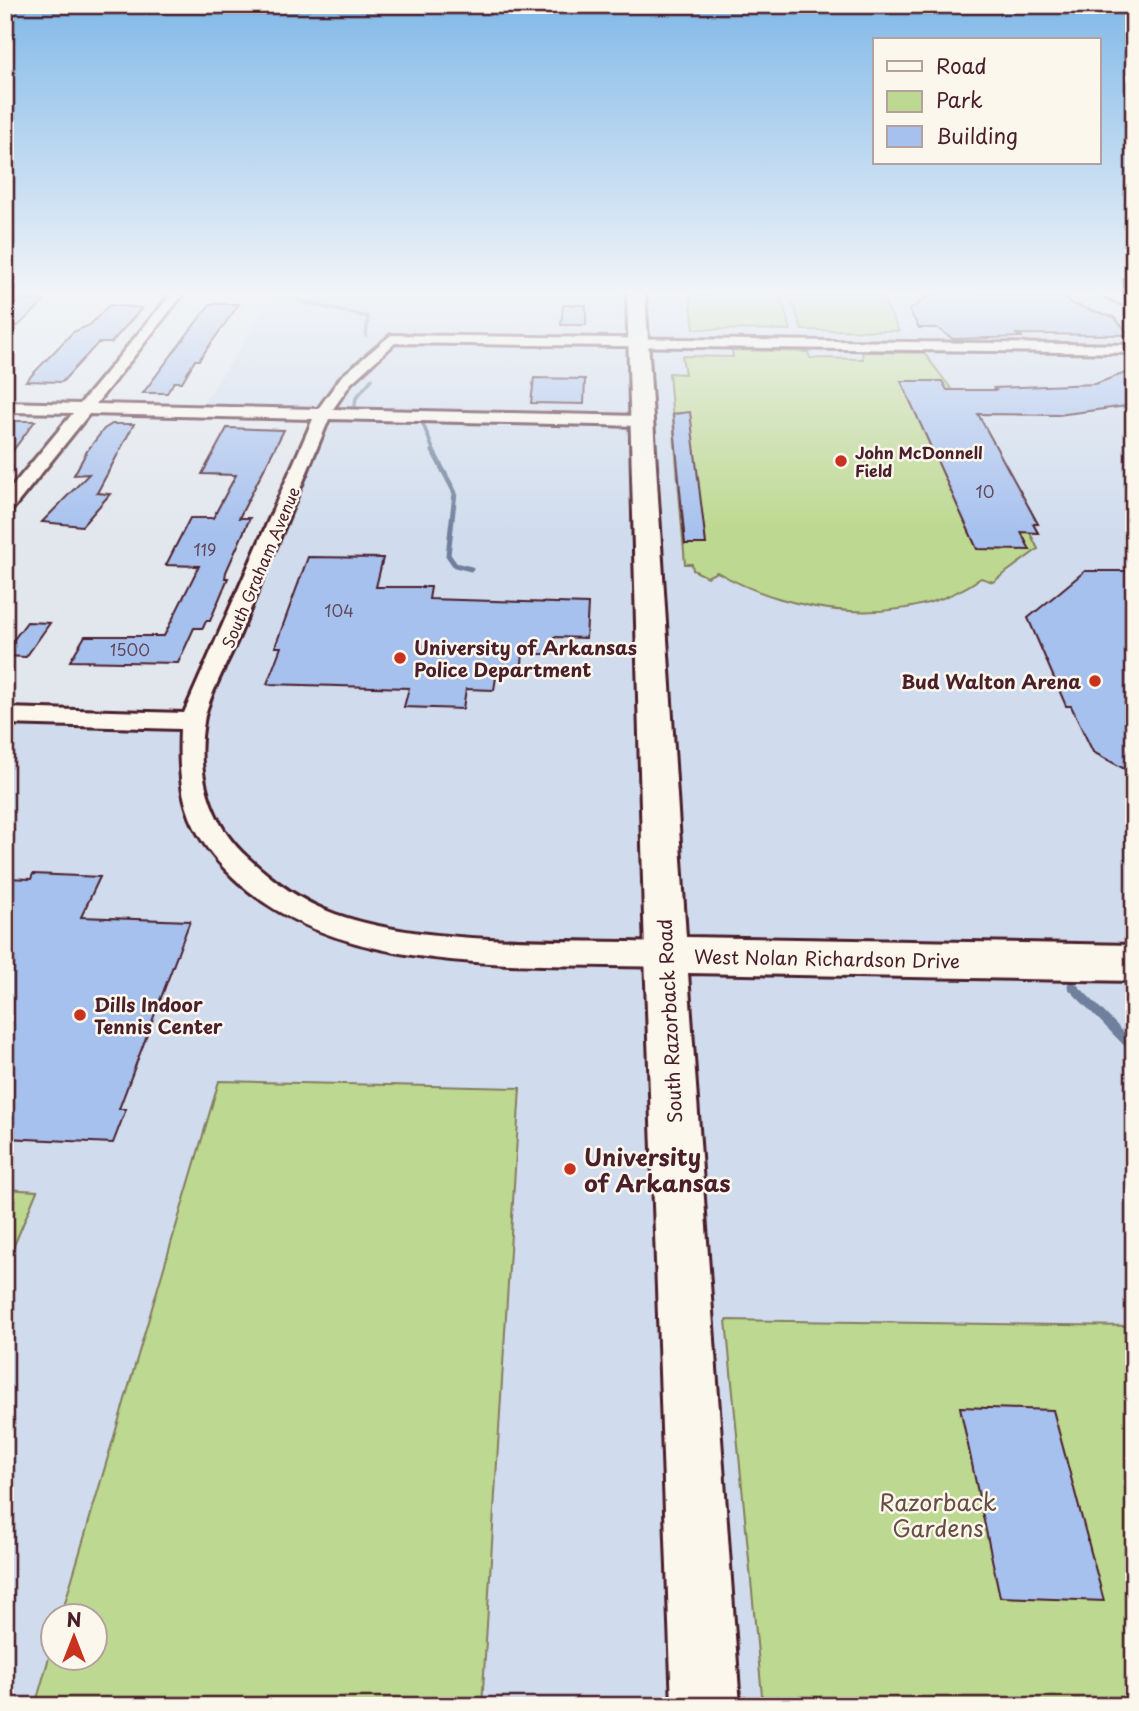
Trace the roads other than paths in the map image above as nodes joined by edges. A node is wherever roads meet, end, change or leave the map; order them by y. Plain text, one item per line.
1 (114, 373) edge
2 (354, 373) edge
3 (639, 373) edge
4 (5, 407) edge
5 (86, 408) junction
6 (326, 412) junction
7 (641, 421) junction
8 (5, 507) edge
9 (5, 716) edge
10 (192, 721) junction
11 (666, 955) junction
12 (1134, 963) edge
13 (706, 1706) edge

1 - 5 street
2 - 6 street, South Graham Avenue
3 - 7 main road, South Razorback Road
4 - 5 street
5 - 6 street
5 - 8 street
6 - 7 street
6 - 10 street, South Graham Avenue
7 - 11 main road, South Razorback Road
9 - 10 street
10 - 11 street, West Nolan Richardson Drive
11 - 12 main road, West Nolan Richardson Drive
11 - 13 main road, South Razorback Road

